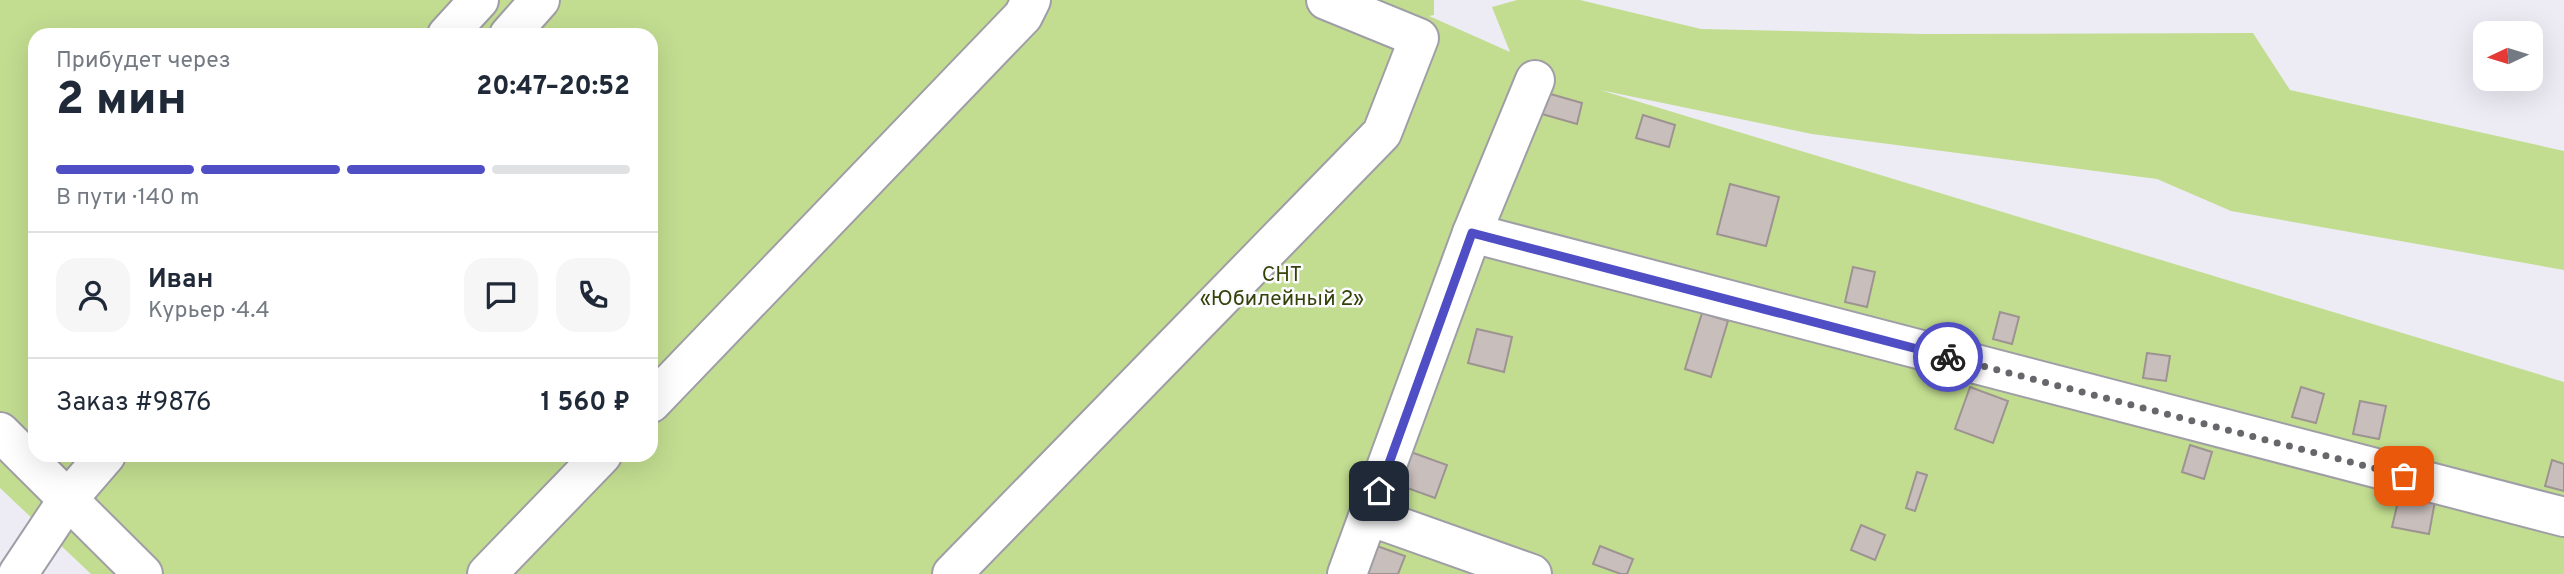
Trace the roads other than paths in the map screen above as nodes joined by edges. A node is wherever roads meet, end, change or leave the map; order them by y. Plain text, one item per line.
1 (479, 0) edge
2 (540, 0) edge
3 (1031, 0) edge
4 (1326, 0) edge
5 (453, 28) edge
6 (515, 28) edge
7 (1535, 80) dead end
8 (1472, 233) junction
9 (658, 397) edge
10 (0, 432) edge
11 (28, 460) edge
12 (30, 462) edge
13 (100, 462) edge
14 (594, 462) edge
15 (68, 499) junction
16 (1370, 516) junction
17 (2564, 517) edge
18 (18, 574) edge
19 (143, 574) edge
20 (487, 574) edge
21 (952, 574) edge
22 (1347, 574) edge
23 (1532, 574) edge

1 - 5 street
2 - 6 street
3 - 9 street
4 - 21 street
7 - 8 street
8 - 16 street
8 - 17 street
10 - 11 street
12 - 15 street
13 - 15 street
14 - 20 street
15 - 18 street
15 - 19 street
16 - 22 street
16 - 23 street

